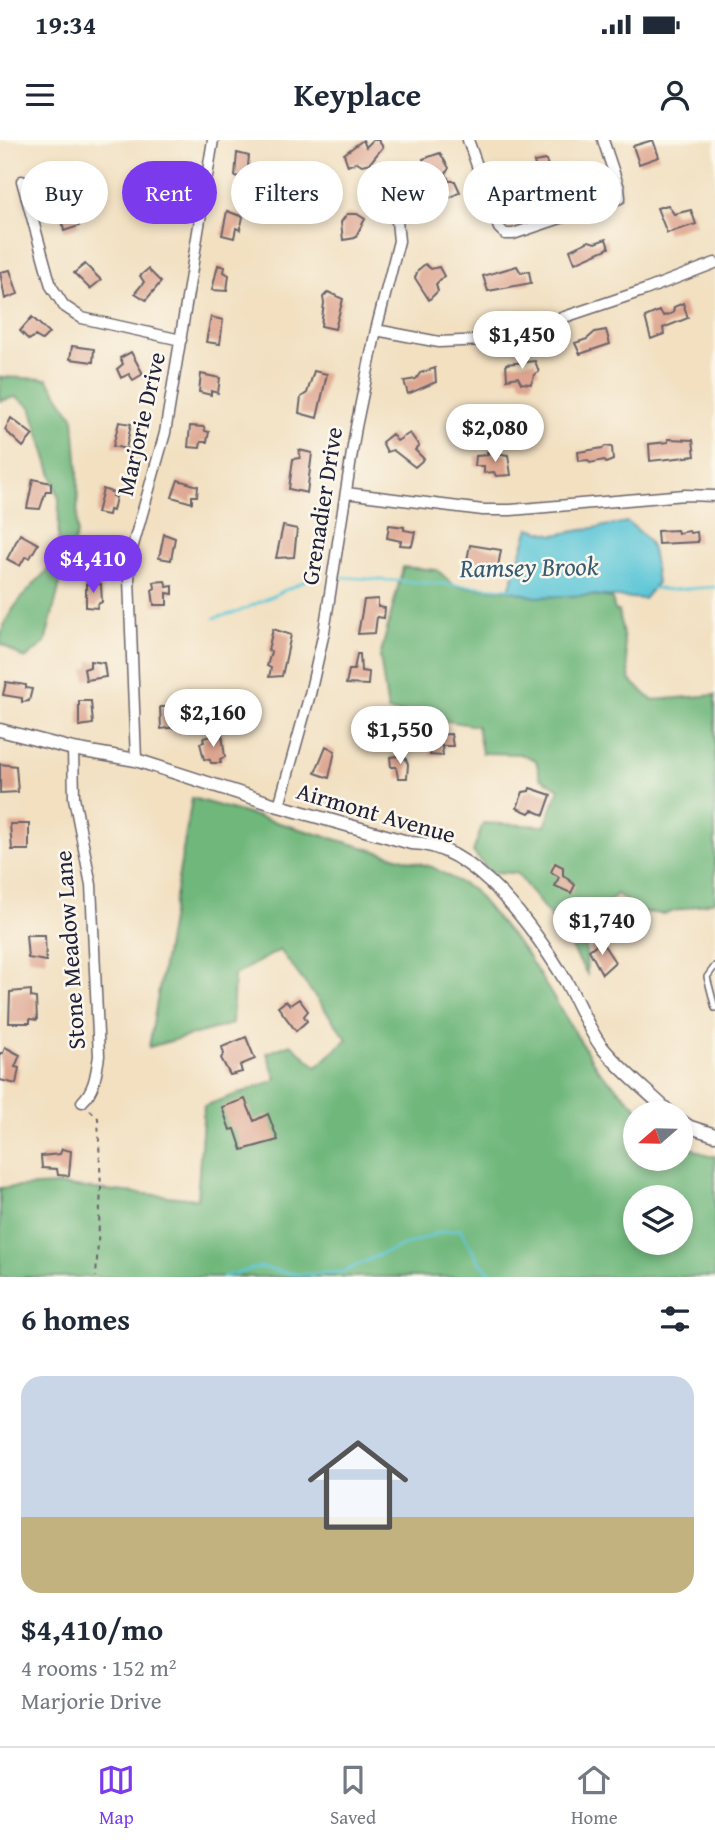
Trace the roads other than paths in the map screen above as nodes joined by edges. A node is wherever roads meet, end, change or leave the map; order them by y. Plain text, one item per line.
1 (213, 140) edge
2 (468, 140) edge
3 (603, 140) edge
4 (34, 224) edge
5 (397, 224) edge
6 (715, 263) edge
7 (376, 330) junction
8 (181, 340) junction
9 (346, 493) junction
10 (715, 496) edge
11 (0, 730) edge
12 (73, 749) junction
13 (136, 760) junction
14 (279, 806) junction
15 (715, 966) edge
16 (715, 1008) edge
17 (658, 1101) edge
18 (82, 1102) road end
19 (693, 1128) edge
20 (715, 1135) edge

1 - 8 street, Marjorie Drive
2 - 3 street
4 - 8 street
5 - 7 street, Grenadier Drive
6 - 7 street
7 - 9 street, Grenadier Drive
8 - 13 street, Marjorie Drive
9 - 10 street
9 - 14 street, Grenadier Drive
11 - 12 street, Airmont Avenue
12 - 13 street, Airmont Avenue
12 - 18 street, Stone Meadow Lane
13 - 14 street, Airmont Avenue
14 - 17 street, Airmont Avenue
15 - 16 lane
19 - 20 street

